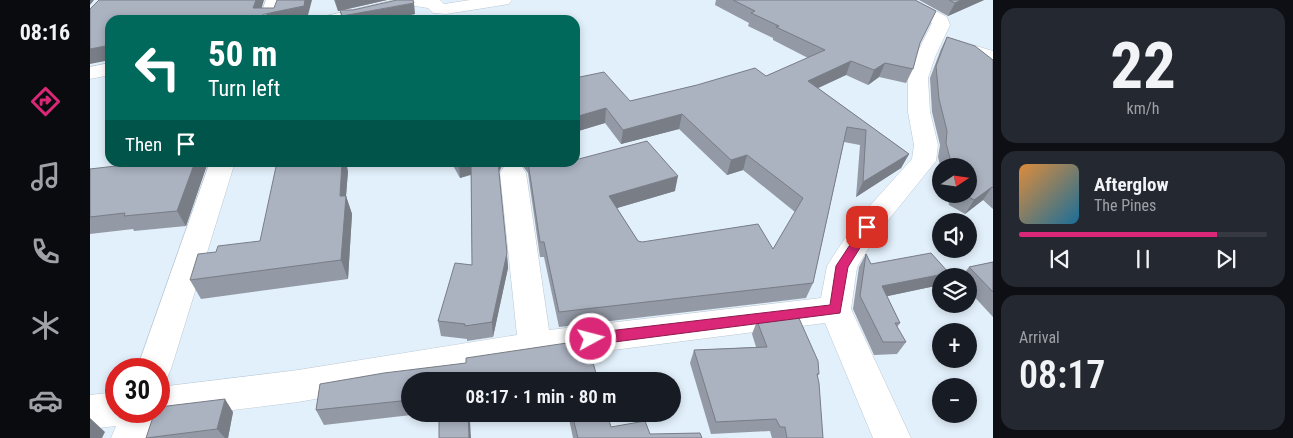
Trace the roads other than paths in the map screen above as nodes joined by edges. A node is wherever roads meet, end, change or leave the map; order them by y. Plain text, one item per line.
1 (275, 0) edge
2 (503, 0) edge
3 (902, 0) edge
4 (417, 1) edge
5 (270, 15) edge
6 (354, 15) edge
7 (933, 39) junction
8 (993, 58) edge
9 (105, 70) edge
10 (90, 73) edge
11 (221, 167) edge
12 (513, 173) dead end
13 (836, 309) junction
14 (535, 346) junction
15 (158, 358) edge
16 (170, 403) edge
17 (105, 410) edge
18 (90, 412) edge
19 (136, 423) edge
20 (130, 438) edge
21 (892, 438) edge

1 - 5 street
2 - 4 street
3 - 7 street
4 - 6 street
7 - 8 street
7 - 13 street
9 - 10 street
11 - 15 street
12 - 14 street
13 - 14 street
13 - 21 street
14 - 16 street
17 - 18 street
19 - 20 street

